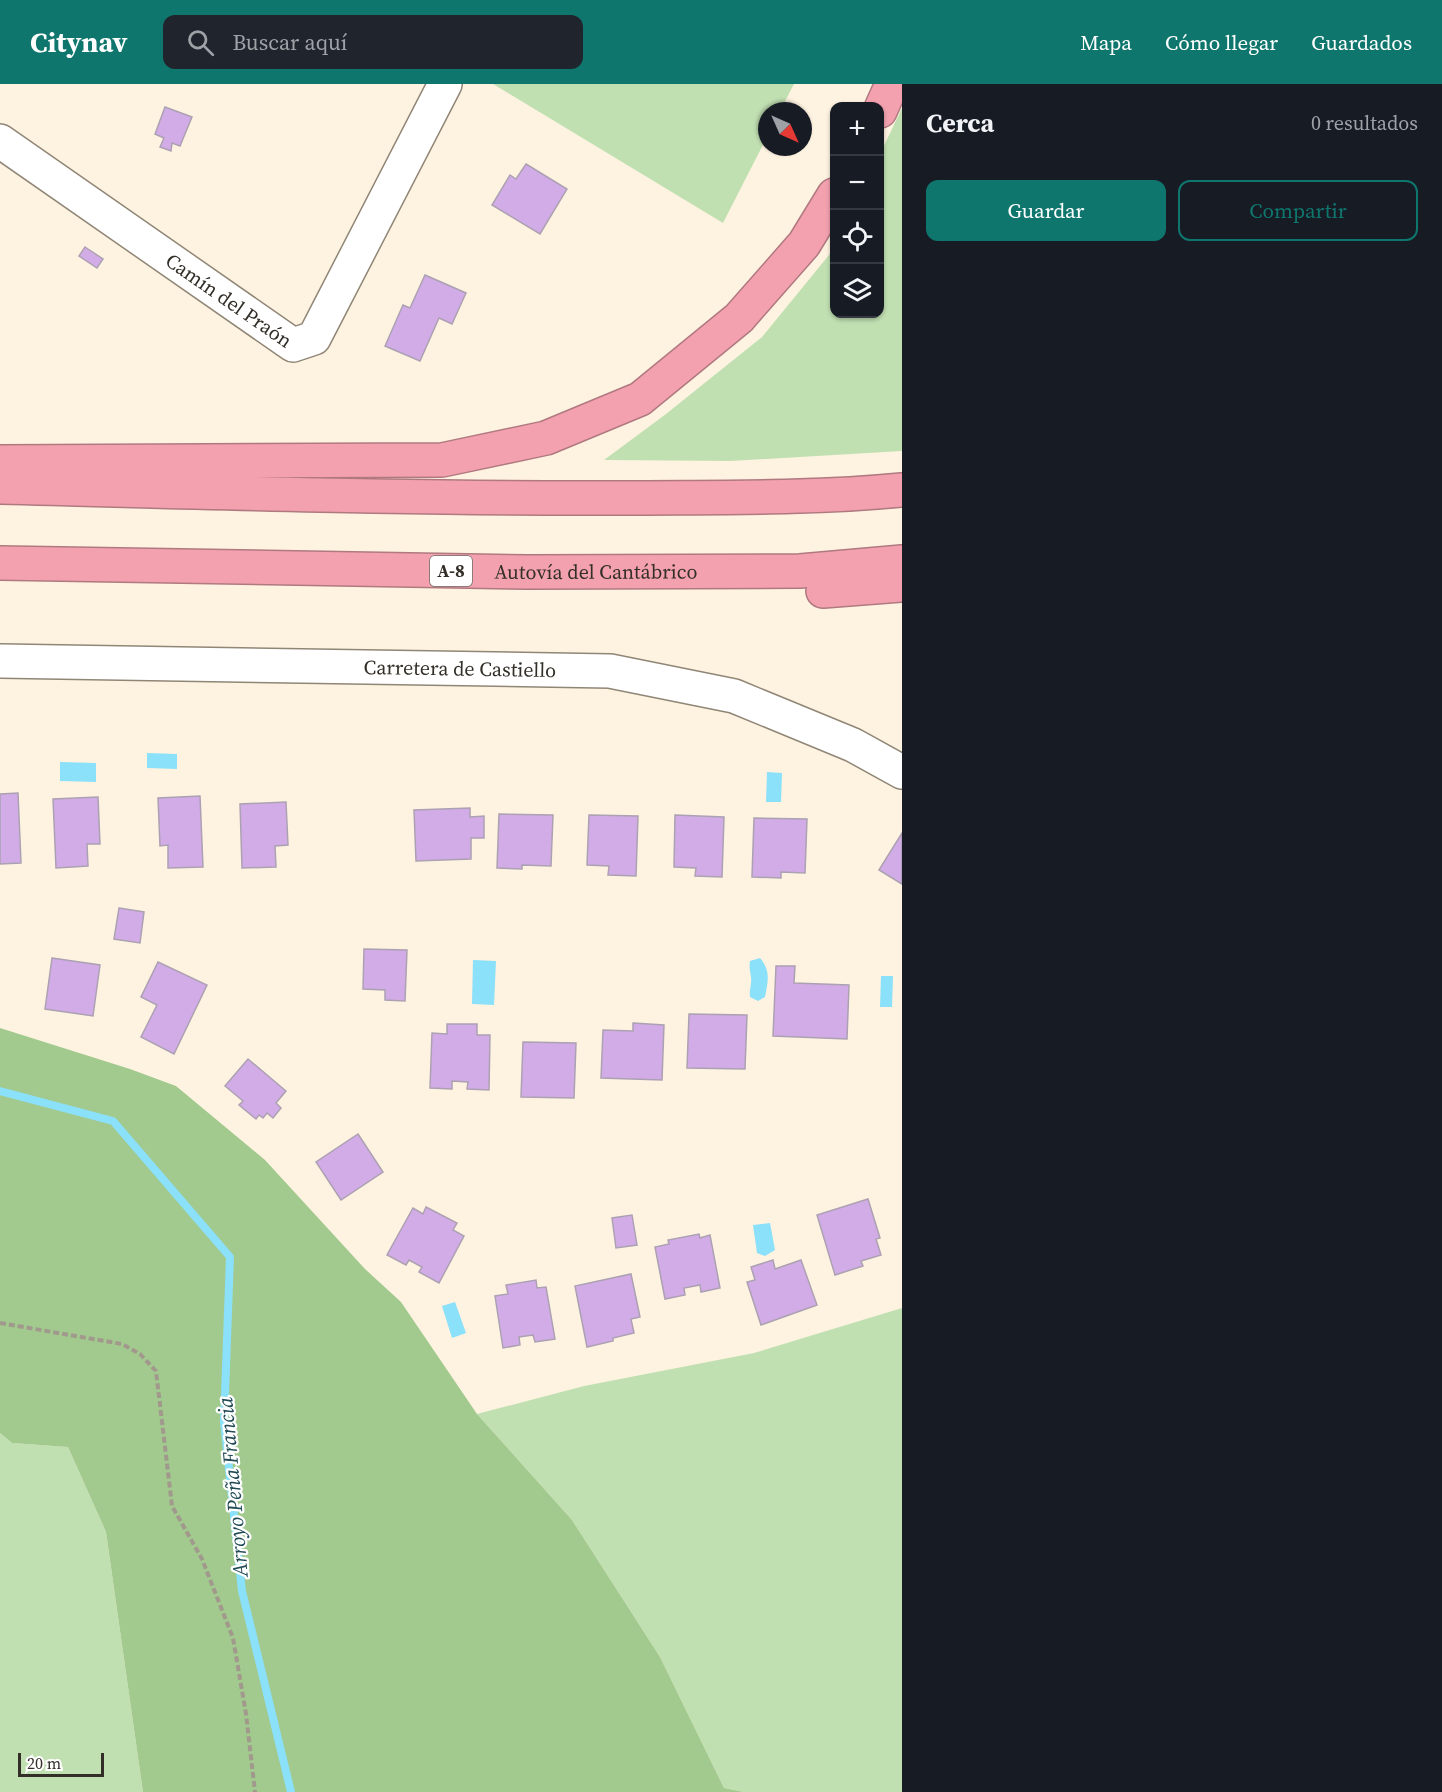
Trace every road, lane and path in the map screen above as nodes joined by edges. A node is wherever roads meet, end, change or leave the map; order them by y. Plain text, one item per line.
1 (445, 84) edge
2 (892, 84) edge
3 (883, 102) edge
4 (0, 141) edge
5 (830, 202) edge
6 (0, 462) edge
7 (0, 487) edge
8 (902, 490) edge
9 (902, 562) edge
10 (0, 563) edge
11 (528, 572) junction
12 (902, 585) edge
13 (0, 661) edge
14 (902, 772) edge
15 (0, 1323) edge
16 (255, 1792) edge

1 - 4 street, Camín del Praón
2 - 3 highway
5 - 6 highway
7 - 8 highway
9 - 11 highway, Autovía del Cantábrico / A-8
10 - 11 highway, Autovía del Cantábrico / A-8
11 - 12 highway
13 - 14 street, Carretera de Castiello
15 - 16 path

